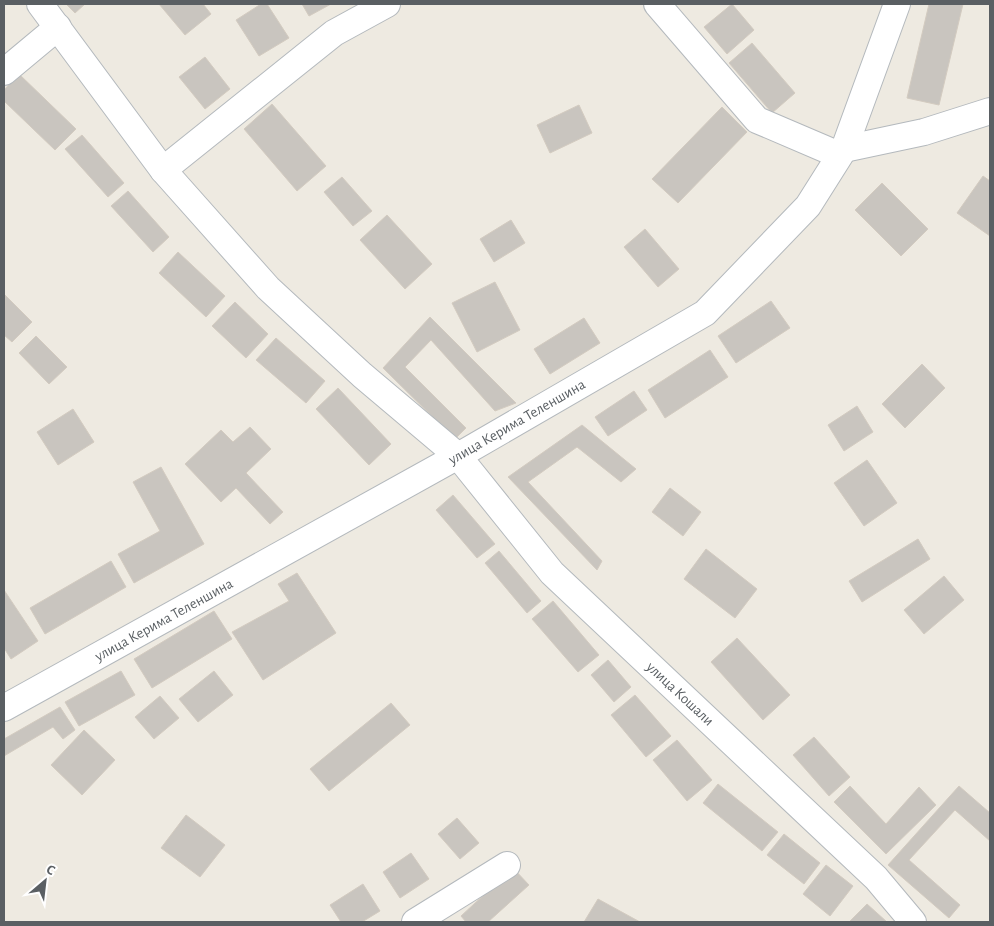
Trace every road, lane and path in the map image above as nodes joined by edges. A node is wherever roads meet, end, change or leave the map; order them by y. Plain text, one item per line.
1 (40, 4) edge
2 (387, 4) edge
3 (657, 4) edge
4 (897, 4) edge
5 (58, 27) junction
6 (4, 72) edge
7 (990, 111) edge
8 (841, 152) junction
9 (163, 170) junction
10 (458, 456) junction
11 (4, 708) edge
12 (507, 865) dead end
13 (416, 922) edge
14 (914, 922) edge

1 - 5 street, улица Кошали
2 - 9 street
3 - 8 street
4 - 8 street, улица Керима Теленшина
5 - 6 street
5 - 9 street, улица Кошали
7 - 8 street
8 - 10 street, улица Керима Теленшина
9 - 10 street, улица Кошали
10 - 11 street, улица Керима Теленшина
10 - 14 street, улица Кошали
12 - 13 street

